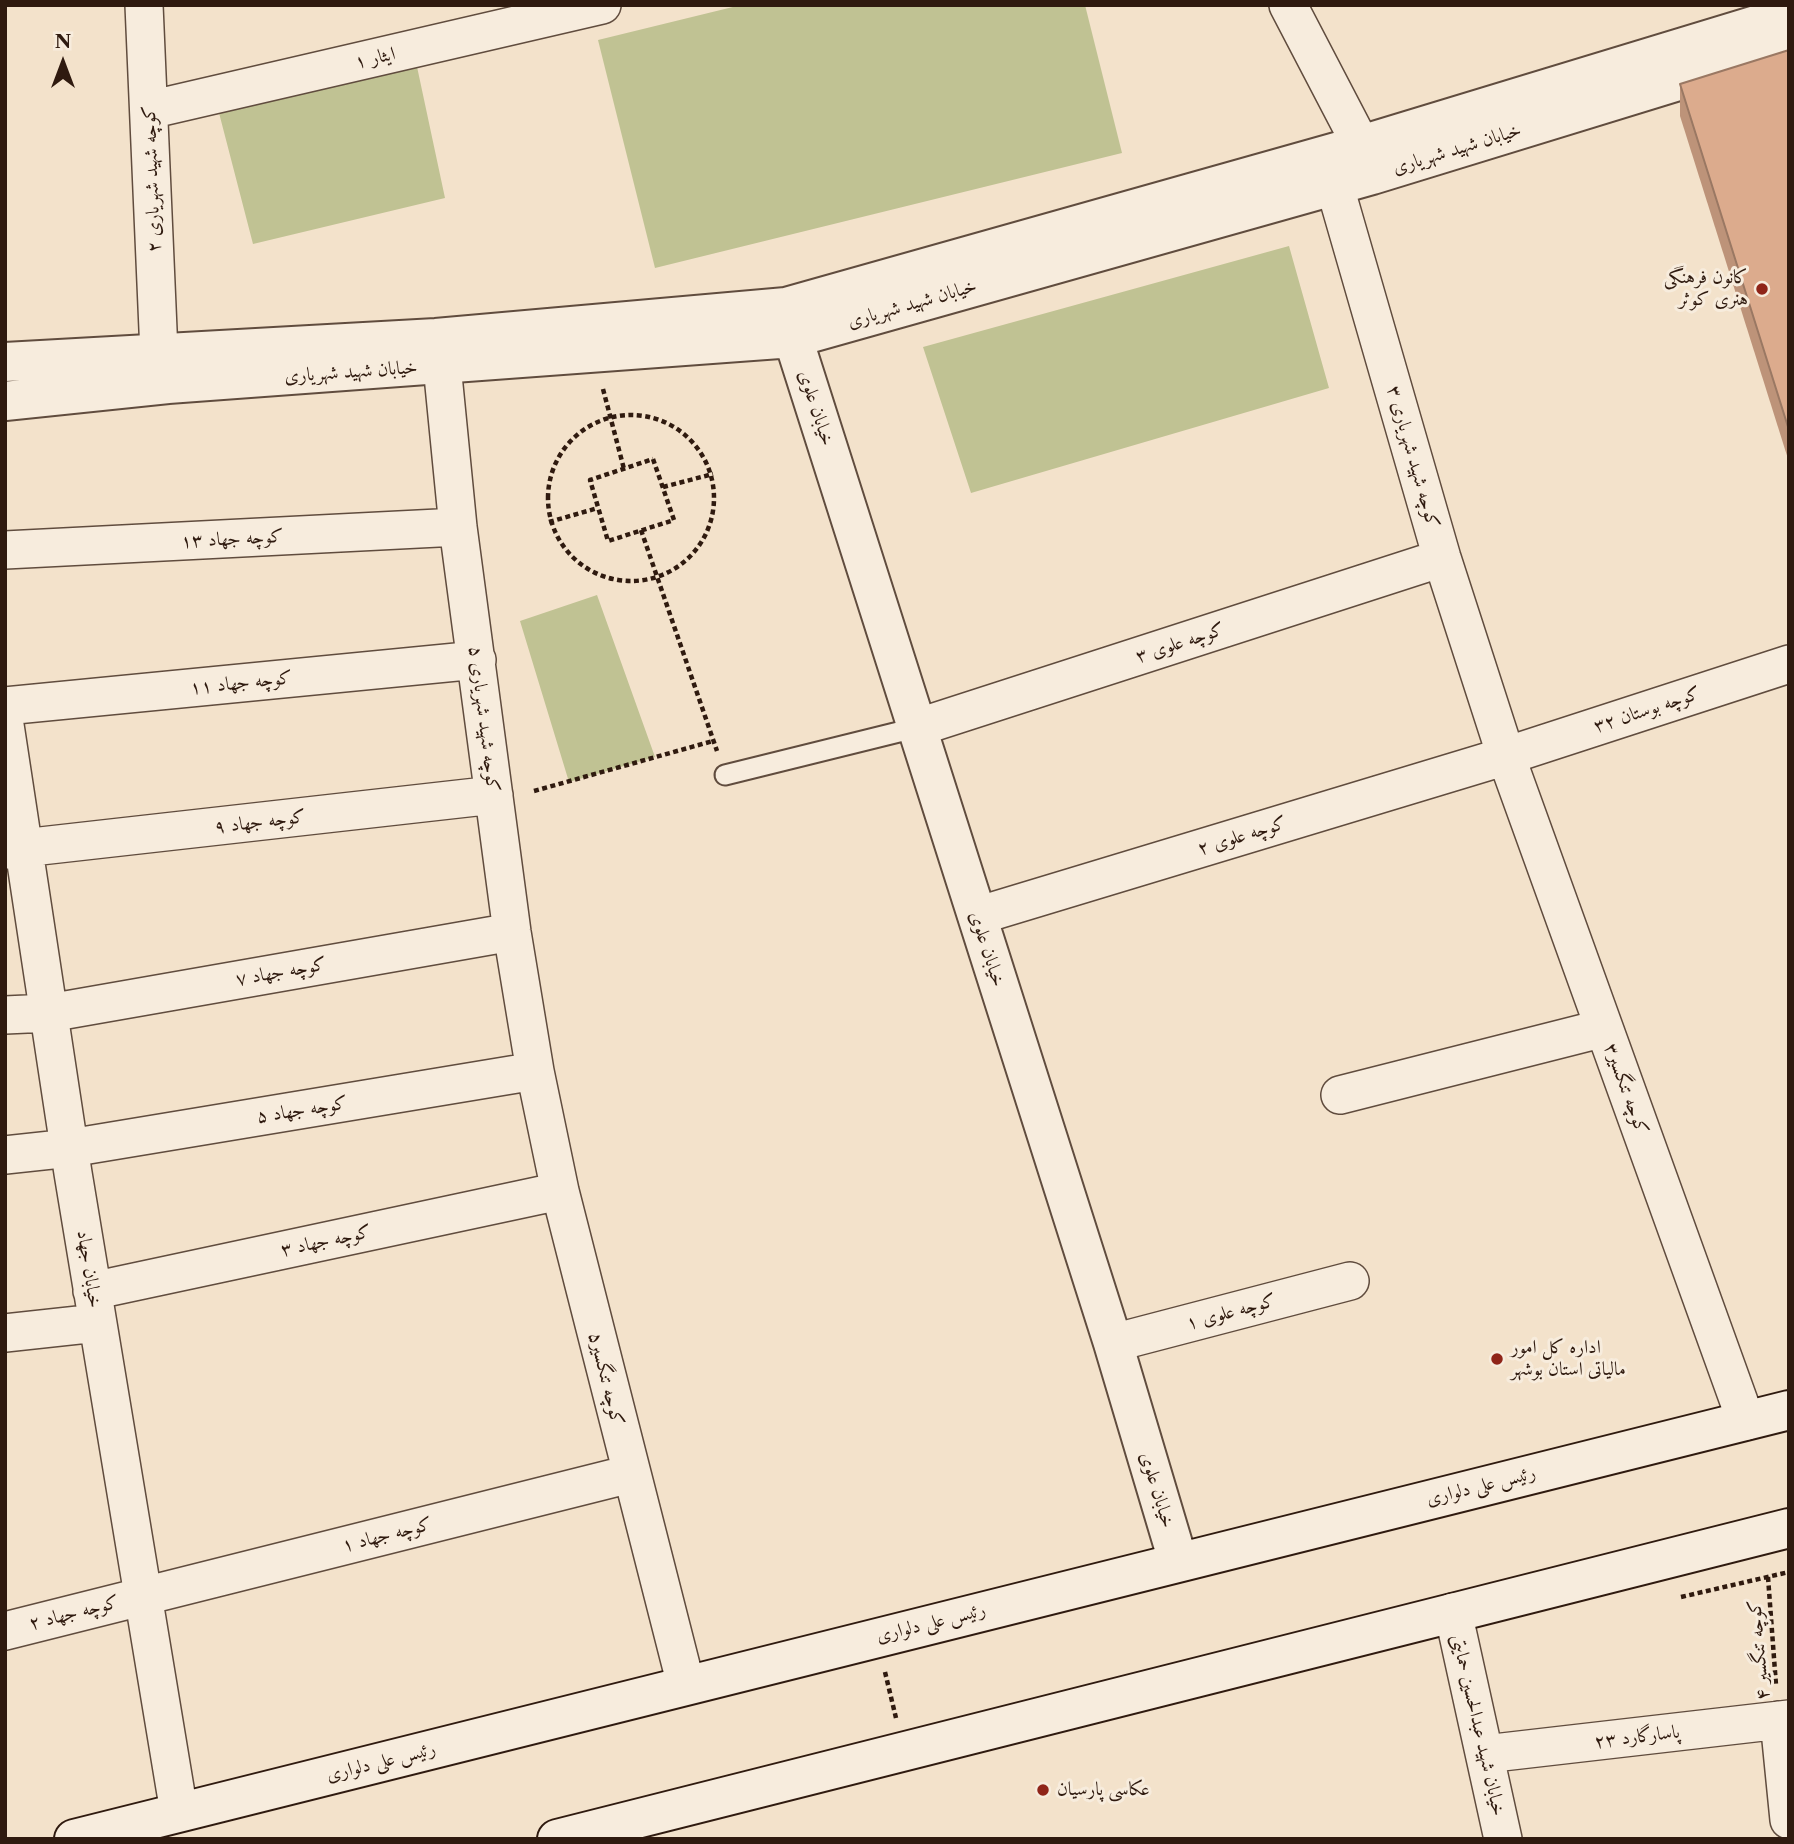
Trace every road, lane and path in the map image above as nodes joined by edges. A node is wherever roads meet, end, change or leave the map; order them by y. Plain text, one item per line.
1 (144, 5) edge
2 (601, 5) edge
3 (1288, 5) edge
4 (1789, 15) edge
5 (1789, 47) edge
6 (149, 110) junction
7 (1349, 165) junction
8 (793, 338) junction
9 (159, 353) junction
10 (5, 362) edge
11 (442, 365) junction
12 (600, 378) dead end
13 (5, 401) edge
14 (610, 416) junction
15 (624, 469) junction
16 (713, 474) junction
17 (663, 487) junction
18 (598, 508) junction
19 (549, 522) junction
20 (458, 527) junction
21 (641, 530) junction
22 (5, 550) edge
23 (1442, 558) junction
24 (658, 579) junction
25 (477, 660) junction
26 (1789, 664) edge
27 (5, 706) edge
28 (5, 725) edge
29 (919, 727) junction
30 (713, 741) junction
31 (1506, 756) junction
32 (725, 775) joint
33 (534, 791) dead end
34 (494, 795) junction
35 (15, 850) edge
36 (977, 916) junction
37 (512, 932) junction
38 (49, 1013) junction
39 (5, 1015) edge
40 (1604, 1028) junction
41 (535, 1071) junction
42 (1340, 1095) dead end
43 (69, 1148) junction
44 (5, 1155) edge
45 (559, 1191) junction
46 (1350, 1281) dead end
47 (95, 1307) junction
48 (5, 1333) edge
49 (1113, 1343) junction
50 (1789, 1410) edge
51 (1746, 1421) junction
52 (630, 1474) junction
53 (1789, 1528) edge
54 (1178, 1561) junction
55 (1768, 1577) dead end
56 (143, 1596) junction
57 (1453, 1612) junction
58 (5, 1631) edge
59 (876, 1637) junction
60 (686, 1685) junction
61 (1784, 1720) edge
62 (905, 1751) junction
63 (1485, 1754) junction
64 (179, 1812) junction
65 (1789, 1820) edge
66 (581, 1836) edge
67 (74, 1839) edge
68 (1503, 1839) edge

1 - 6 street, کوچه شهید شهریاری ۲
2 - 6 street, ایثار ۱
3 - 7 street, کوچه شهید شهریاری ۳
4 - 7 street, خیابان شهید شهریاری
5 - 7 street, خیابان شهید شهریاری
6 - 9 street, کوچه شهید شهریاری ۲
7 - 8 street, خیابان شهید شهریاری
7 - 9 street, خیابان شهید شهریاری
7 - 23 street, کوچه شهید شهریاری ۳
8 - 11 street, خیابان شهید شهریاری
8 - 29 street, خیابان علوی
9 - 10 street, خیابان شهید شهریاری
11 - 13 street, خیابان شهید شهریاری
11 - 20 street, کوچه شهید شهریاری ۵
12 - 14 path
14 - 15 path
14 - 16 path
14 - 19 path
15 - 17 path
15 - 18 path
16 - 17 path
16 - 24 path
17 - 21 path
18 - 19 path
18 - 21 path
19 - 24 path
20 - 22 street, کوچه جهاد ۱۳
20 - 25 street, کوچه شهید شهریاری ۵
21 - 24 path
23 - 29 street, کوچه علوی ۳
23 - 31 street, کوچه شهید شهریاری ۳
24 - 30 path
25 - 27 street, کوچه جهاد ۱۱
25 - 34 street, کوچه شهید شهریاری ۵
26 - 31 street, کوچه بوستان ۳۲
28 - 35 street, خیابان جهاد
29 - 32 lane
29 - 36 street, خیابان علوی
30 - 32 path
30 - 33 path
31 - 36 street, کوچه علوی ۲
31 - 40 street, کوچه تنگسیر۳
34 - 35 street, کوچه جهاد ۹
34 - 37 street, کوچه شهید شهریاری ۵
35 - 38 street, خیابان جهاد
36 - 49 street, خیابان علوی
37 - 38 street, کوچه جهاد ۷
37 - 41 street, کوچه شهید شهریاری ۵
38 - 39 street, کوچه جهاد ۷
38 - 43 street, خیابان جهاد
40 - 42 street
40 - 51 street, کوچه تنگسیر۳
41 - 43 street, کوچه جهاد ۵
41 - 45 street, کوچه تنگسیر۵
43 - 44 street, کوچه جهاد ۵
43 - 47 street, خیابان جهاد
45 - 47 street, کوچه جهاد ۳
45 - 52 street, کوچه تنگسیر۵
46 - 49 street, کوچه علوی ۱
47 - 48 street, کوچه جهاد ۳
47 - 56 street, خیابان جهاد
49 - 54 street, خیابان علوی
50 - 51 street, رئیس علی دلواری
51 - 54 street, رئیس علی دلواری
52 - 56 street, کوچه جهاد ۱
52 - 60 street, کوچه تنگسیر۵
53 - 57 street
54 - 59 street, رئیس علی دلواری
55 - 61 path, کوچه تنگسیر ۴
56 - 58 street, کوچه جهاد ۲
56 - 64 street, خیابان جهاد
57 - 62 street
57 - 63 street, خیابان شهید عبدالحسین حمایتی
59 - 60 street, رئیس علی دلواری
59 - 62 path
60 - 64 street, رئیس علی دلواری
61 - 63 street, پاسارگارد ۲۳
61 - 65 street
62 - 66 street
63 - 68 street, خیابان شهید عبدالحسین حمایتی
64 - 67 street, رئیس علی دلواری

